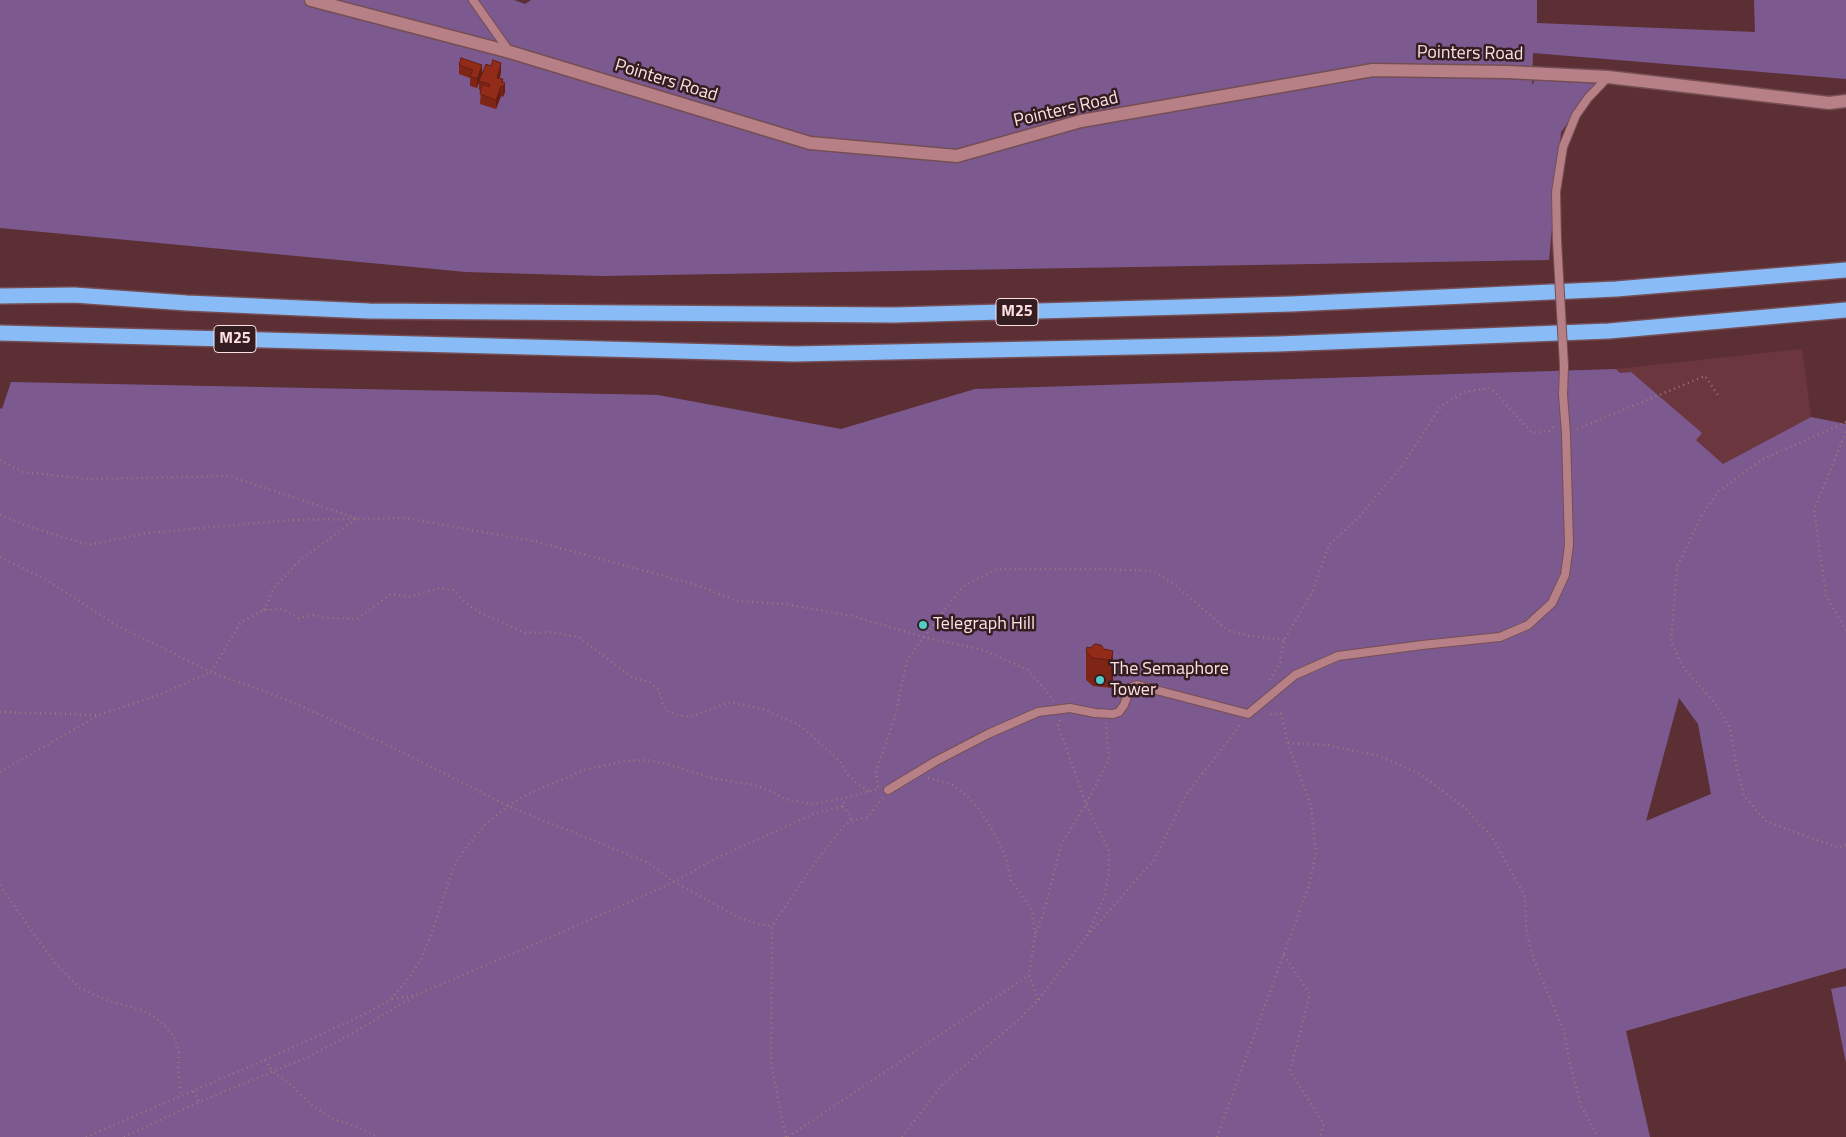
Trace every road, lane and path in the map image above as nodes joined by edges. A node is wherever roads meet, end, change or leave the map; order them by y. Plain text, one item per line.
1 (311, 0) edge
2 (473, 0) edge
3 (510, 52) junction
4 (1608, 78) junction
5 (1846, 101) edge
6 (1846, 270) edge
7 (0, 296) edge
8 (1846, 310) edge
9 (0, 333) edge
10 (1720, 398) dead end
11 (1564, 417) junction
12 (1846, 422) edge
13 (1846, 432) edge
14 (1566, 433) junction
15 (0, 460) edge
16 (0, 515) edge
17 (358, 518) junction
18 (0, 557) edge
19 (264, 610) junction
20 (1846, 630) edge
21 (924, 637) junction
22 (1284, 640) junction
23 (211, 672) junction
24 (1270, 682) dead end
25 (1062, 708) junction
26 (0, 712) edge
27 (1105, 714) junction
28 (1248, 714) junction
29 (99, 715) junction
30 (1288, 742) junction
31 (0, 772) edge
32 (915, 774) junction
33 (888, 790) joint
34 (870, 792) junction
35 (845, 798) junction
36 (1086, 804) junction
37 (508, 806) junction
38 (843, 806) junction
39 (851, 821) junction
40 (1846, 844) edge
41 (674, 882) junction
42 (0, 885) edge
43 (772, 926) junction
44 (1035, 935) junction
45 (1087, 936) junction
46 (1284, 955) junction
47 (1029, 975) junction
48 (416, 995) junction
49 (390, 1000) junction
50 (1038, 1000) junction
51 (265, 1060) junction
52 (272, 1071) junction
53 (194, 1091) junction
54 (181, 1096) junction
55 (199, 1102) junction
56 (86, 1137) edge
57 (124, 1137) edge
58 (378, 1137) edge
59 (787, 1137) edge
60 (902, 1137) edge
61 (1217, 1137) edge
62 (1320, 1137) edge
63 (1598, 1137) edge

1 - 3 street, Pointers Road
2 - 3 lane
3 - 4 street, Pointers Road
4 - 5 street, Pointers Road
4 - 11 lane, bridge
6 - 7 highway, M25
8 - 9 highway, M25
10 - 14 path
11 - 14 lane
11 - 22 path
12 - 40 path
13 - 20 path
14 - 28 lane
15 - 17 path
16 - 17 path
17 - 19 path
17 - 21 path
18 - 23 path
19 - 23 path
19 - 34 path
21 - 22 path
21 - 25 path
21 - 34 path
22 - 24 path
23 - 29 path
23 - 37 path
25 - 27 lane
25 - 32 lane
25 - 36 path
26 - 29 path
27 - 28 lane
27 - 36 path
28 - 30 path
28 - 45 path
29 - 31 path
30 - 46 path
30 - 63 path
32 - 33 lane
32 - 44 path
33 - 39 path
34 - 35 path
35 - 37 path
35 - 38 path
36 - 44 path
36 - 45 path
37 - 41 path
37 - 49 path
38 - 39 path
38 - 41 path
39 - 43 path
41 - 43 path
41 - 48 path
42 - 54 path
43 - 59 path
44 - 47 path
45 - 50 path
46 - 61 path
46 - 62 path
47 - 50 path
47 - 59 path
48 - 49 path
48 - 52 path
49 - 51 path
50 - 60 path
51 - 52 path
51 - 53 path
52 - 55 path
52 - 58 path
53 - 54 path
53 - 55 path
54 - 56 path
55 - 57 path

